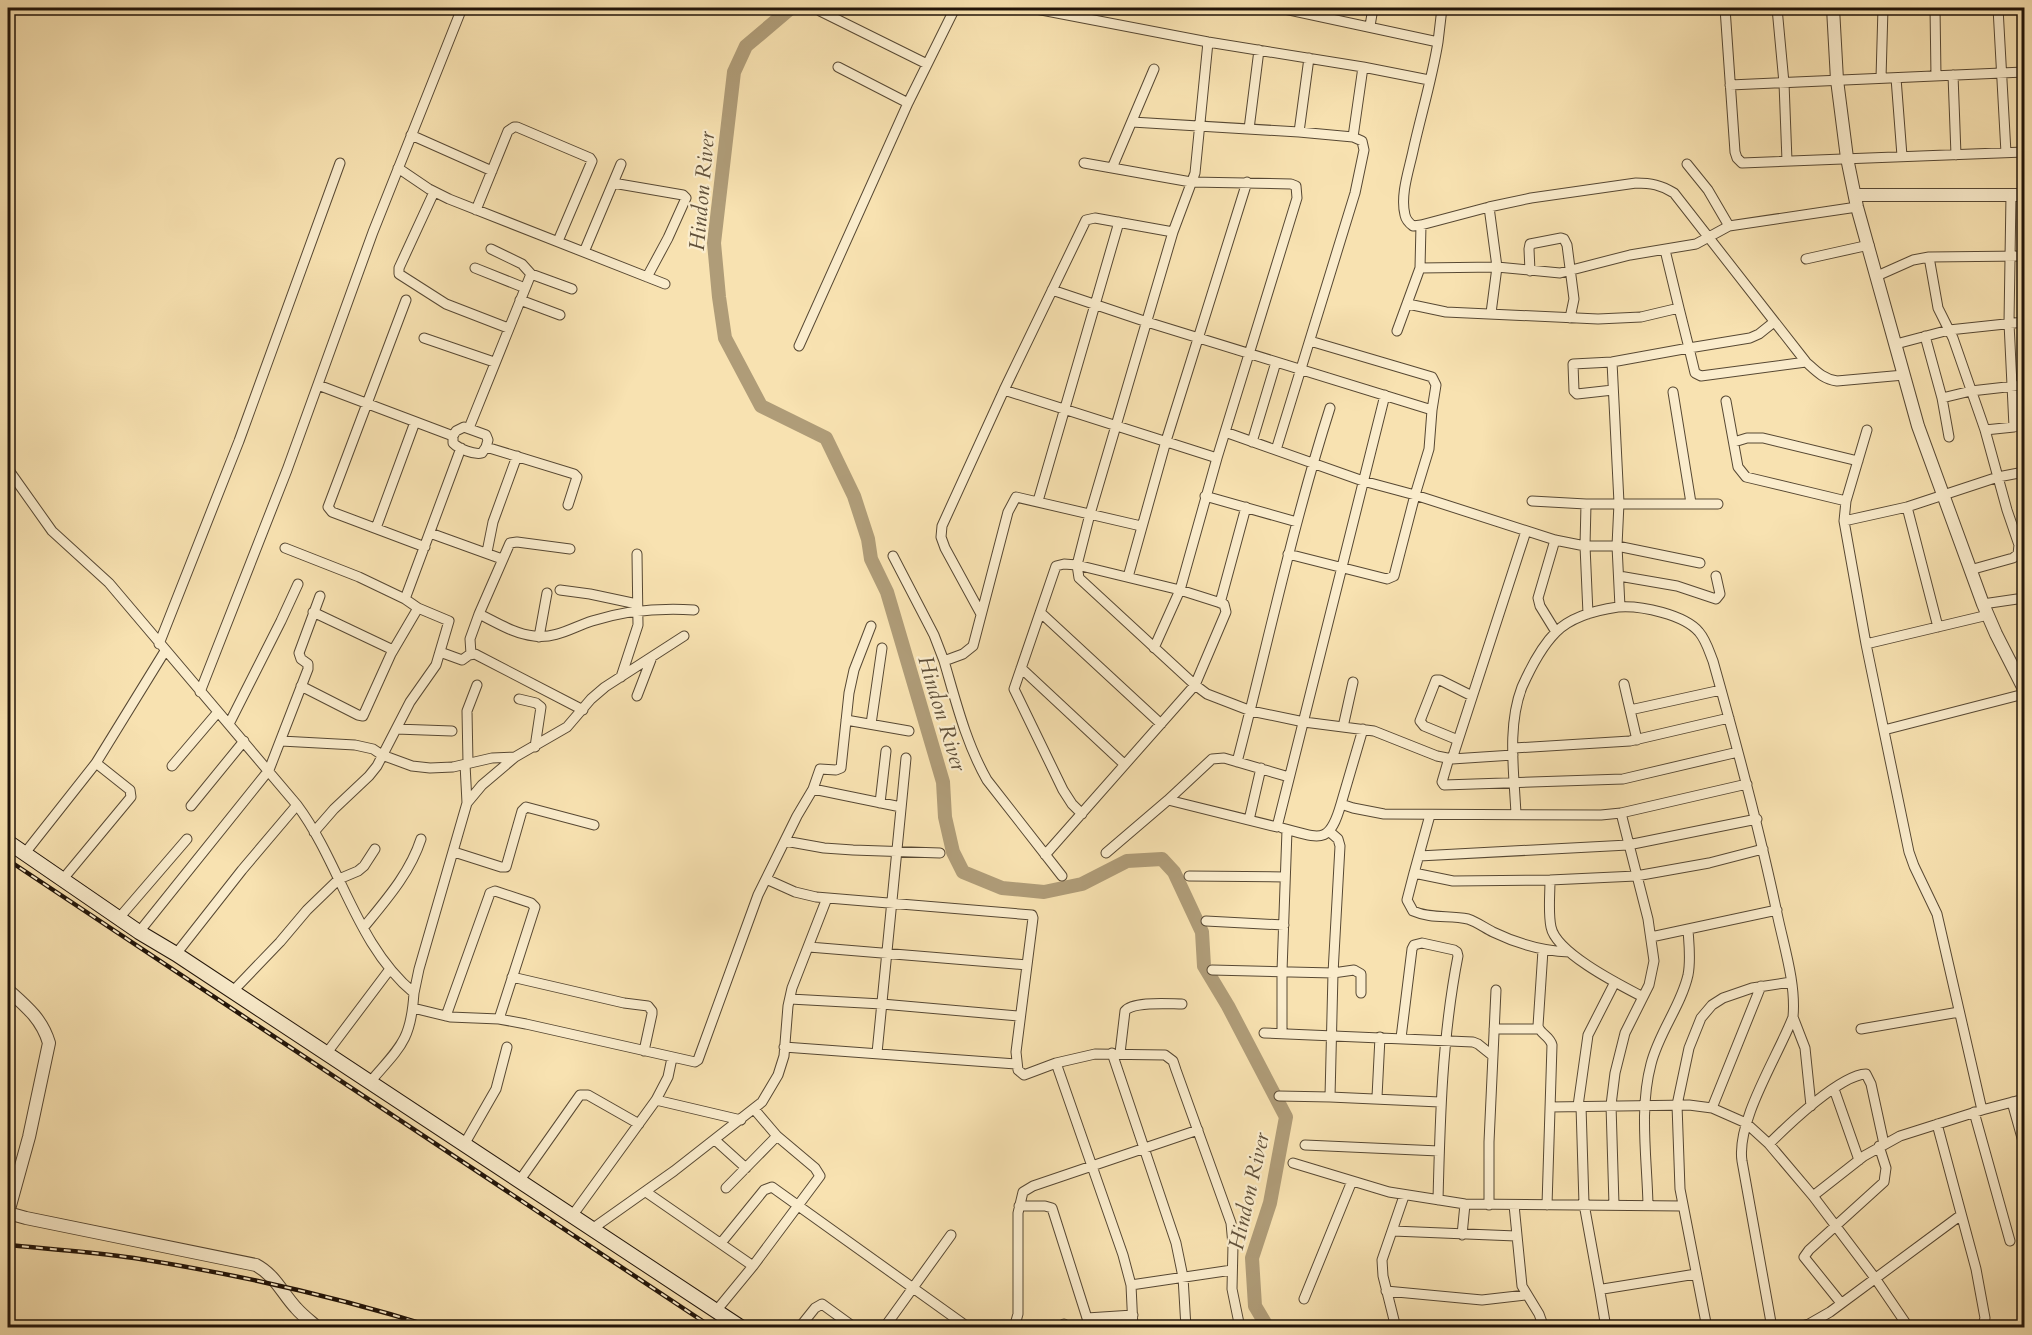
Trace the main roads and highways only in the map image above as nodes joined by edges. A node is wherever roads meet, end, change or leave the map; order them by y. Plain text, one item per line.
1 (8, 842) edge
2 (742, 1328) edge

1 - 2 main road

